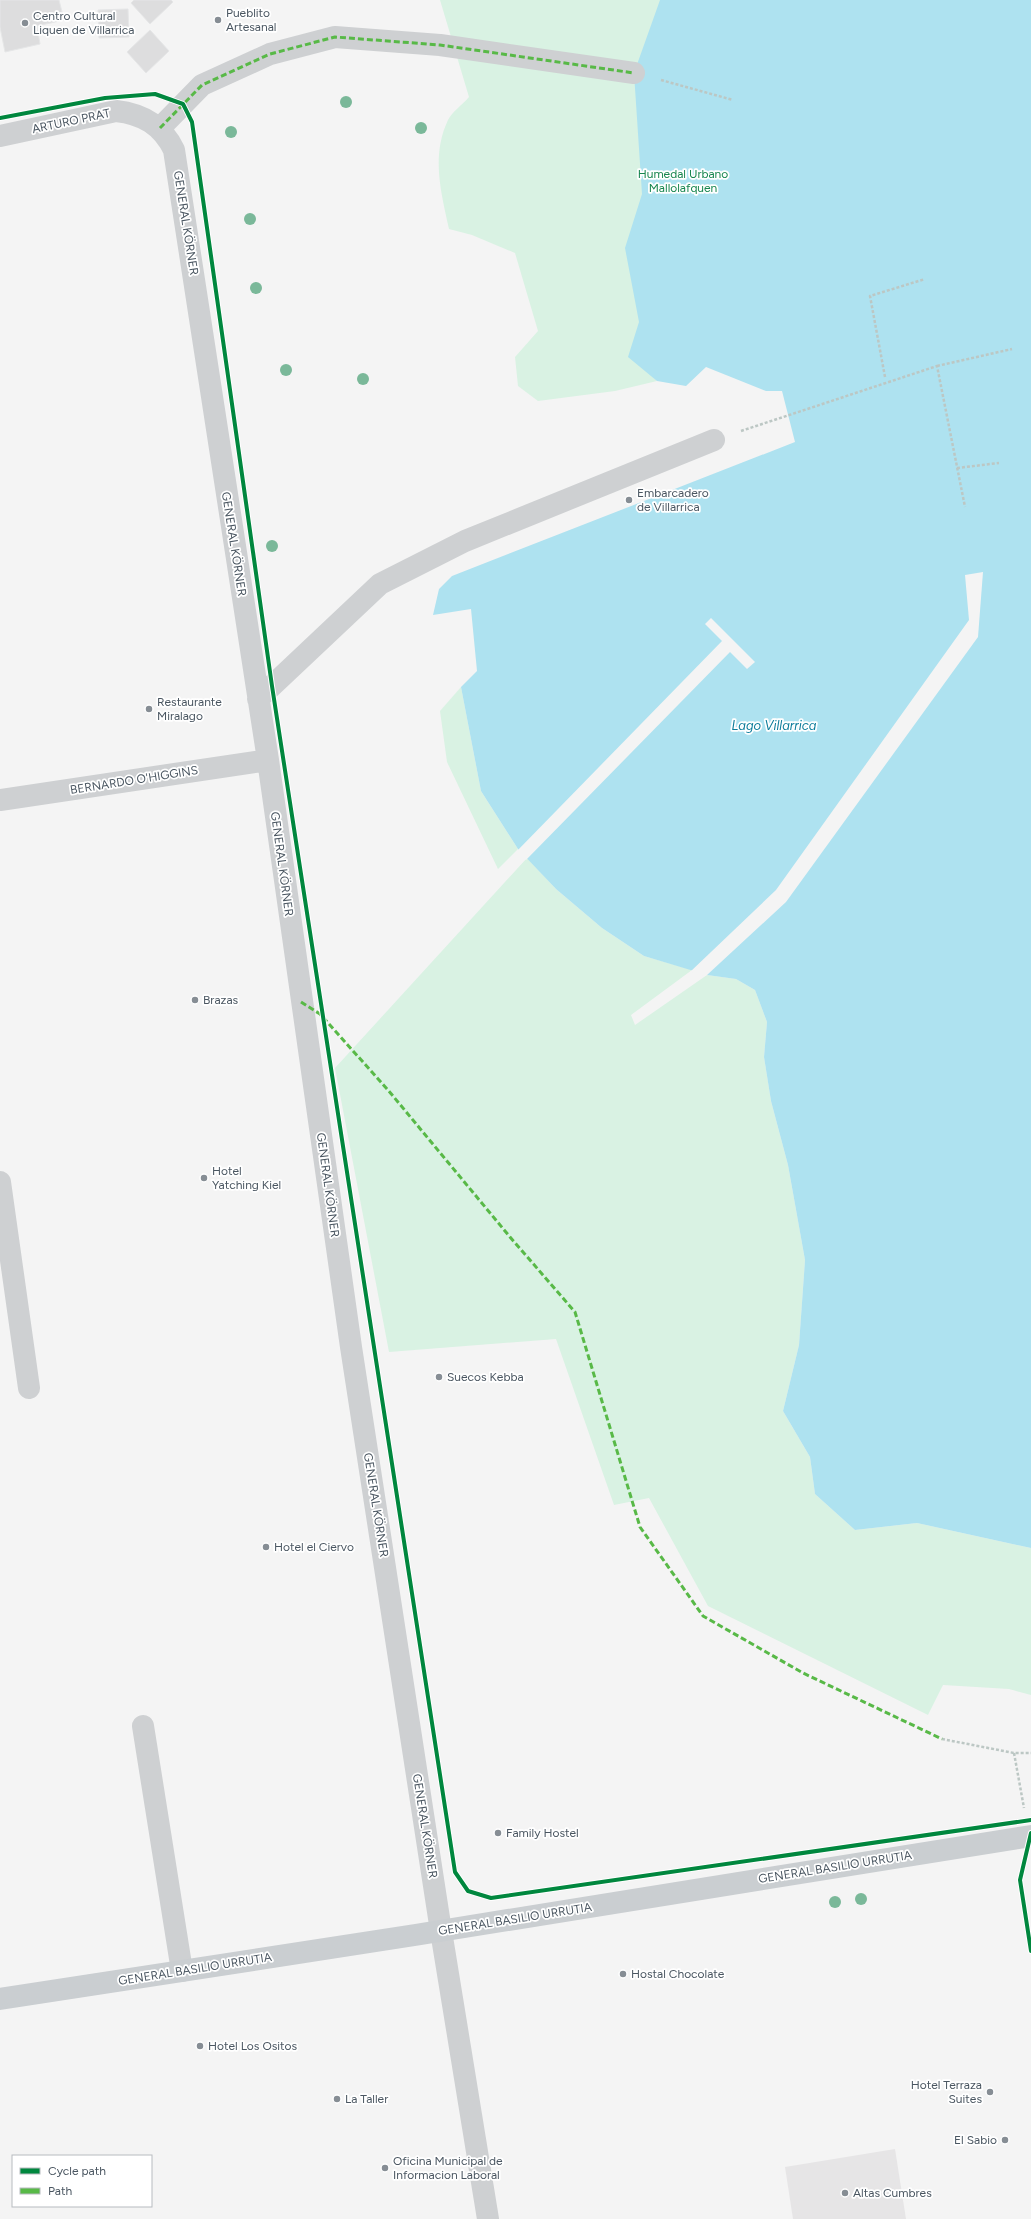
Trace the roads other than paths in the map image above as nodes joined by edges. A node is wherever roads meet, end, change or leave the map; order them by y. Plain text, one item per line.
1 (634, 73) road end
2 (160, 128) junction
3 (0, 136) edge
4 (174, 150) joint
5 (714, 440) road end
6 (258, 699) junction
7 (268, 760) junction
8 (0, 800) edge
9 (0, 1182) edge
10 (29, 1388) dead end
11 (143, 1726) dead end
12 (1030, 1839) edge
13 (441, 1931) junction
14 (182, 1971) junction
15 (0, 1999) edge
16 (488, 2219) edge

1 - 2 street
2 - 3 street, ARTURO PRAT
2 - 4 street, ARTURO PRAT
4 - 6 street, GENERAL KÖRNER
5 - 6 street
6 - 7 street, GENERAL KÖRNER
7 - 8 street, BERNARDO O'HIGGINS
7 - 13 street, GENERAL KÖRNER
9 - 10 street
11 - 14 street
12 - 13 main road, GENERAL BASILIO URRUTIA
13 - 14 main road, GENERAL BASILIO URRUTIA
13 - 16 street, GENERAL KÖRNER
14 - 15 main road, GENERAL BASILIO URRUTIA

